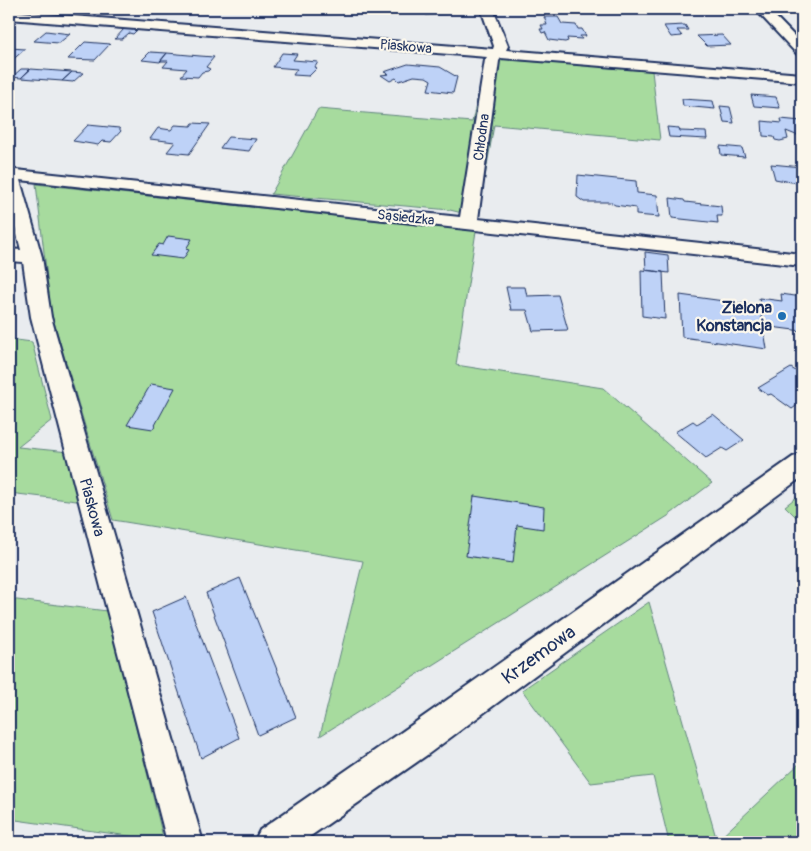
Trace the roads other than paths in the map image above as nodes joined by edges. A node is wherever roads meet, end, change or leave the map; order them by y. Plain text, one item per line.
1 (487, 9) edge
2 (761, 9) edge
3 (9, 15) edge
4 (202, 16) dead end
5 (198, 29) junction
6 (802, 51) edge
7 (498, 54) junction
8 (802, 78) edge
9 (9, 172) edge
10 (468, 224) junction
11 (20, 256) edge
12 (802, 260) edge
13 (802, 464) edge
14 (185, 842) edge
15 (272, 842) edge

1 - 7 street
2 - 6 street
3 - 5 street, Piaskowa
4 - 5 street
5 - 7 street, Piaskowa
7 - 8 street, Piaskowa
7 - 10 street, Chłodna
9 - 10 street, Sąsiedzka
9 - 11 street, Piaskowa
10 - 12 street, Sąsiedzka
11 - 14 street, Piaskowa
13 - 15 street, Krzemowa

